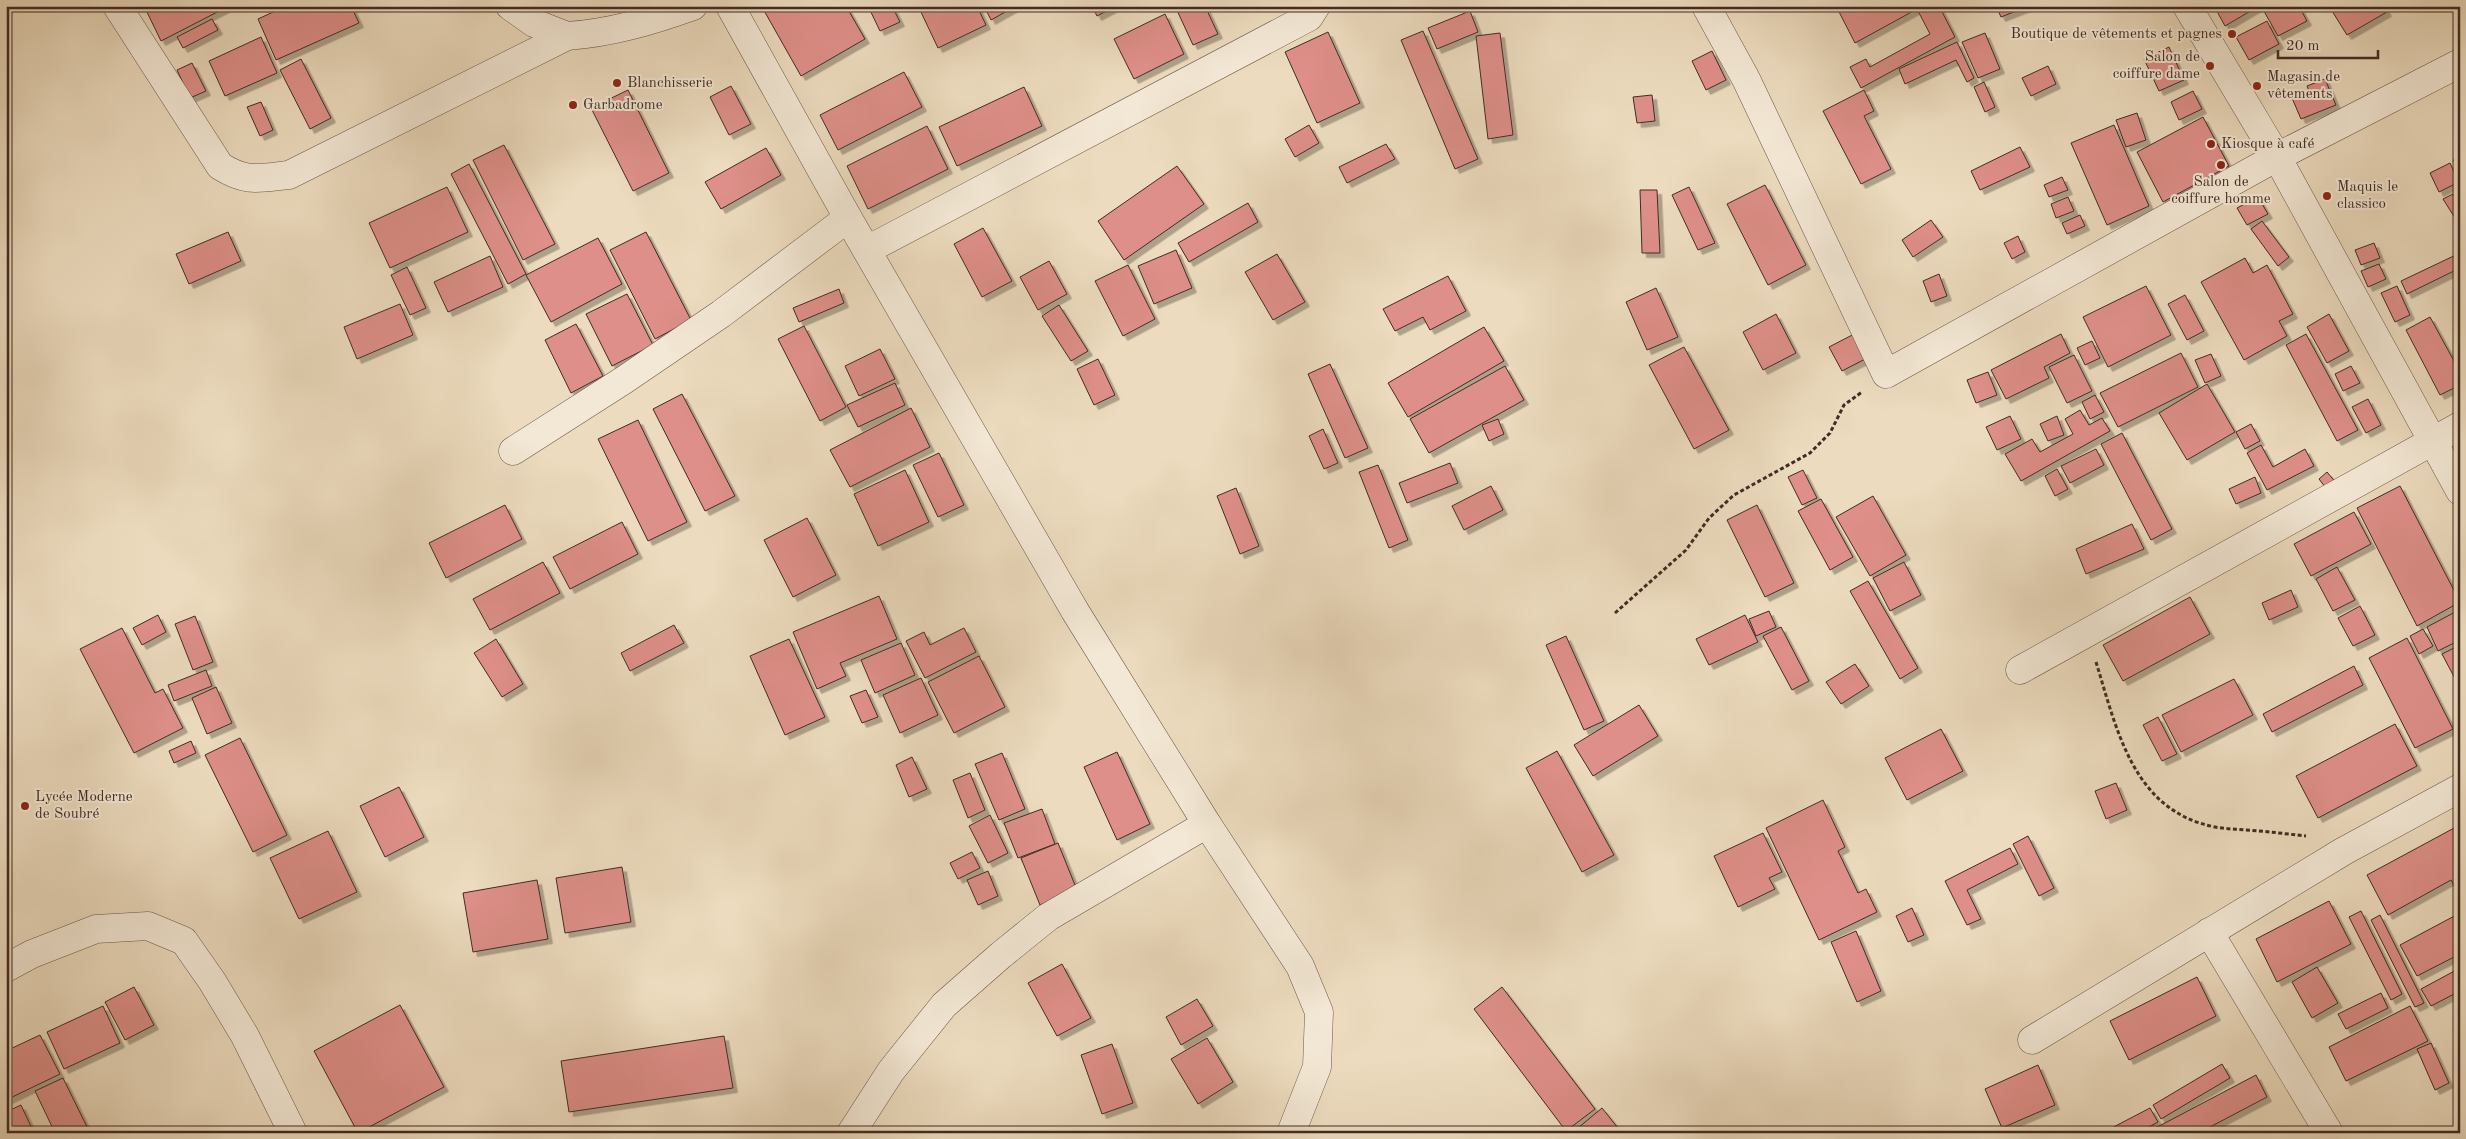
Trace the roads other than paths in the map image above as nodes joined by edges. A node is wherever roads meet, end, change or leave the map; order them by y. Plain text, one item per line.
1 (117, 6) edge
2 (510, 6) edge
3 (694, 6) edge
4 (730, 6) edge
5 (1316, 6) edge
6 (1706, 6) edge
7 (2186, 6) edge
8 (566, 36) junction
9 (2460, 64) edge
10 (2277, 157) junction
11 (848, 218) junction
12 (867, 250) junction
13 (2460, 426) edge
14 (2433, 441) junction
15 (513, 451) dead end
16 (2460, 491) edge
17 (2020, 670) dead end
18 (2460, 788) edge
19 (1207, 824) junction
20 (2209, 932) junction
21 (6, 968) edge
22 (2032, 1040) dead end
23 (293, 1133) edge
24 (851, 1133) edge
25 (1291, 1133) edge
26 (2329, 1133) edge

1 - 8 street
2 - 8 street
3 - 8 street
4 - 11 street
5 - 12 street
6 - 10 street
7 - 10 street
9 - 10 street
10 - 14 street
11 - 12 street
11 - 15 street
12 - 19 street
13 - 14 street
14 - 16 street
14 - 17 street
18 - 20 street
19 - 24 street
19 - 25 street
20 - 22 street
20 - 26 street
21 - 23 street

